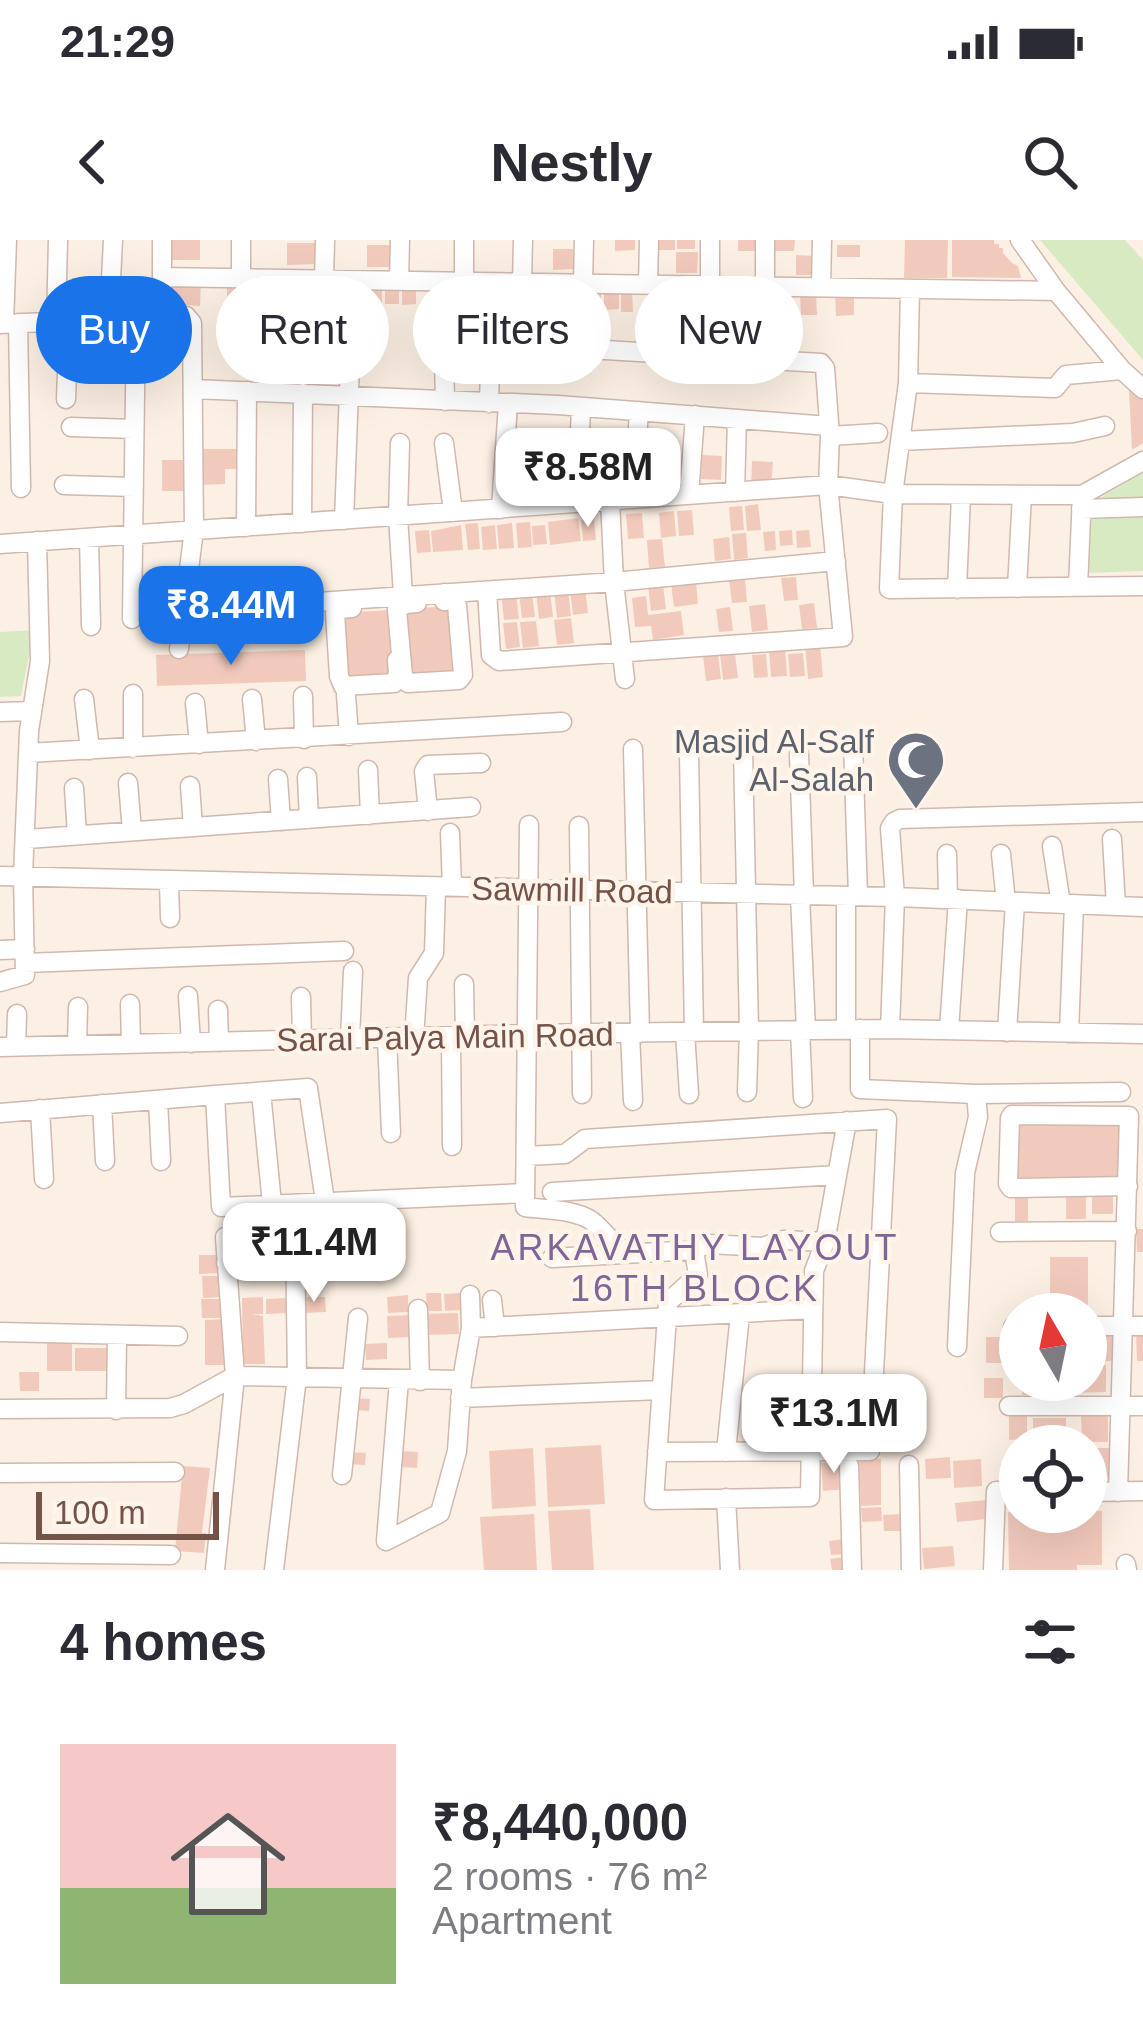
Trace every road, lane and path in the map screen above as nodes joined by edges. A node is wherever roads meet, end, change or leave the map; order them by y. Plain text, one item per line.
1 (7, 240) edge
2 (58, 240) edge
3 (112, 240) edge
4 (162, 240) edge
5 (241, 240) edge
6 (325, 240) edge
7 (400, 240) edge
8 (464, 240) edge
9 (523, 240) edge
10 (584, 240) edge
11 (649, 240) edge
12 (710, 240) edge
13 (764, 240) edge
14 (822, 240) edge
15 (1020, 240) edge
16 (60, 276) edge
17 (111, 276) edge
18 (162, 276) edge
19 (241, 276) edge
20 (324, 276) edge
21 (464, 276) edge
22 (522, 276) edge
23 (583, 276) edge
24 (648, 276) edge
25 (710, 276) edge
26 (765, 276) edge
27 (389, 281) edge
28 (399, 281) junction
29 (413, 281) edge
30 (803, 287) edge
31 (821, 287) junction
32 (910, 289) junction
33 (1056, 291) junction
34 (192, 322) edge
35 (7, 324) edge
36 (611, 350) edge
37 (1123, 370) junction
38 (908, 383) junction
39 (66, 384) edge
40 (135, 384) edge
41 (276, 384) edge
42 (350, 384) edge
43 (445, 384) edge
44 (496, 384) edge
45 (194, 389) junction
46 (1143, 389) edge
47 (247, 391) junction
48 (276, 392) junction
49 (303, 393) junction
50 (350, 395) junction
51 (67, 399) dead end
52 (445, 400) junction
53 (498, 403) junction
54 (581, 407) junction
55 (639, 412) junction
56 (695, 416) junction
57 (737, 418) junction
58 (1105, 426) dead end
59 (71, 428) dead end
60 (134, 429) junction
61 (830, 431) junction
62 (878, 433) dead end
63 (901, 441) junction
64 (400, 443) dead end
65 (444, 443) dead end
66 (1143, 461) edge
67 (64, 484) dead end
68 (828, 485) junction
69 (134, 487) junction
70 (21, 488) dead end
71 (735, 492) junction
72 (892, 494) junction
73 (689, 495) junction
74 (1022, 495) junction
75 (961, 496) junction
76 (633, 499) junction
77 (610, 501) junction
78 (1081, 502) junction
79 (577, 503) junction
80 (1143, 507) edge
81 (501, 508) junction
82 (453, 512) junction
83 (398, 516) junction
84 (344, 520) junction
85 (302, 523) junction
86 (246, 526) junction
87 (194, 530) junction
88 (133, 535) junction
89 (89, 538) junction
90 (38, 542) junction
91 (0, 544) edge
92 (836, 561) junction
93 (614, 582) junction
94 (1143, 586) edge
95 (1078, 587) junction
96 (1017, 588) junction
97 (957, 589) junction
98 (487, 591) junction
99 (403, 596) junction
100 (444, 597) junction
101 (351, 604) junction
102 (184, 608) junction
103 (132, 619) dead end
104 (91, 626) dead end
105 (179, 649) dead end
106 (622, 651) junction
107 (626, 679) dead end
108 (133, 694) dead end
109 (346, 695) dead end
110 (303, 696) dead end
111 (84, 699) dead end
112 (252, 699) dead end
113 (194, 703) dead end
114 (32, 711) junction
115 (0, 712) edge
116 (562, 722) dead end
117 (349, 736) junction
118 (304, 739) junction
119 (256, 741) junction
120 (853, 743) dead end
121 (199, 744) junction
122 (133, 748) junction
123 (633, 749) dead end
124 (90, 750) junction
125 (743, 750) dead end
126 (28, 753) junction
127 (689, 754) dead end
128 (799, 754) dead end
129 (481, 763) dead end
130 (368, 770) dead end
131 (307, 777) dead end
132 (278, 779) dead end
133 (128, 783) dead end
134 (190, 786) dead end
135 (74, 788) dead end
136 (471, 807) dead end
137 (428, 811) junction
138 (1143, 812) edge
139 (370, 814) junction
140 (309, 819) junction
141 (280, 821) junction
142 (529, 825) dead end
143 (579, 826) dead end
144 (193, 827) junction
145 (132, 831) junction
146 (450, 833) dead end
147 (76, 835) junction
148 (27, 839) junction
149 (1112, 839) dead end
150 (1052, 846) dead end
151 (946, 854) dead end
152 (1001, 854) dead end
153 (0, 875) edge
154 (23, 876) junction
155 (169, 881) junction
156 (444, 887) junction
157 (528, 888) junction
158 (580, 890) junction
159 (638, 891) junction
160 (692, 892) junction
161 (748, 893) junction
162 (802, 895) junction
163 (852, 896) junction
164 (895, 897) junction
165 (953, 899) junction
166 (1011, 902) junction
167 (1067, 904) junction
168 (1116, 906) junction
169 (1143, 908) edge
170 (170, 918) dead end
171 (0, 950) edge
172 (25, 956) junction
173 (0, 982) edge
174 (464, 984) dead end
175 (188, 996) dead end
176 (301, 998) dead end
177 (130, 1004) dead end
178 (78, 1007) dead end
179 (218, 1010) dead end
180 (17, 1014) dead end
181 (853, 1029) junction
182 (890, 1029) junction
183 (803, 1030) junction
184 (949, 1030) junction
185 (749, 1031) junction
186 (690, 1032) junction
187 (1007, 1032) junction
188 (582, 1033) junction
189 (635, 1033) junction
190 (529, 1034) junction
191 (1069, 1034) junction
192 (1143, 1034) edge
193 (458, 1036) junction
194 (387, 1038) junction
195 (414, 1038) junction
196 (350, 1039) junction
197 (302, 1040) junction
198 (219, 1042) junction
199 (191, 1043) junction
200 (131, 1044) junction
201 (77, 1046) junction
202 (8, 1047) edge
203 (261, 1092) junction
204 (747, 1092) dead end
205 (1121, 1092) dead end
206 (582, 1094) dead end
207 (688, 1094) dead end
208 (976, 1094) junction
209 (215, 1095) junction
210 (803, 1098) dead end
211 (158, 1100) junction
212 (633, 1101) dead end
213 (102, 1104) junction
214 (40, 1109) junction
215 (0, 1113) edge
216 (847, 1121) junction
217 (391, 1133) dead end
218 (452, 1146) dead end
219 (526, 1156) junction
220 (105, 1161) dead end
221 (161, 1161) dead end
222 (837, 1175) junction
223 (44, 1179) dead end
224 (552, 1192) dead end
225 (525, 1193) junction
226 (1133, 1197) edge
227 (325, 1202) junction
228 (272, 1204) junction
229 (1127, 1231) junction
230 (1000, 1232) dead end
231 (295, 1235) dead end
232 (225, 1237) dead end
233 (825, 1243) junction
234 (694, 1250) junction
235 (629, 1253) junction
236 (296, 1256) junction
237 (552, 1258) dead end
238 (226, 1263) junction
239 (1134, 1263) edge
240 (470, 1295) dead end
241 (492, 1300) dead end
242 (418, 1309) dead end
243 (812, 1309) junction
244 (740, 1314) junction
245 (666, 1316) junction
246 (358, 1318) dead end
247 (1133, 1326) edge
248 (495, 1327) junction
249 (471, 1328) junction
250 (0, 1332) edge
251 (117, 1335) junction
252 (178, 1336) dead end
253 (957, 1347) dead end
254 (235, 1376) junction
255 (297, 1377) junction
256 (350, 1378) junction
257 (398, 1380) junction
258 (420, 1381) junction
259 (461, 1389) junction
260 (661, 1390) junction
261 (1010, 1406) dead end
262 (1121, 1406) junction
263 (1143, 1406) edge
264 (0, 1409) edge
265 (116, 1409) junction
266 (809, 1449) junction
267 (657, 1452) junction
268 (726, 1452) junction
269 (849, 1466) dead end
270 (909, 1466) dead end
271 (175, 1472) dead end
272 (0, 1473) edge
273 (342, 1475) dead end
274 (1143, 1491) edge
275 (999, 1492) edge
276 (1107, 1492) edge
277 (1118, 1492) junction
278 (726, 1498) junction
279 (0, 1553) edge
280 (171, 1556) dead end
281 (47, 1562) edge
282 (123, 1562) edge
283 (214, 1570) edge
284 (274, 1570) edge
285 (730, 1570) edge
286 (851, 1570) edge
287 (911, 1570) edge
288 (993, 1570) edge

1 - 35 street
2 - 16 street
3 - 17 street
4 - 18 street
5 - 19 street
6 - 20 street
7 - 28 street
8 - 21 street
9 - 22 street
10 - 23 street
11 - 24 street
12 - 25 street
13 - 26 street
14 - 31 street
15 - 33 street
27 - 28 street
28 - 29 street
30 - 31 street
31 - 32 street
32 - 33 street
32 - 38 street
33 - 37 street
34 - 45 street
35 - 70 street
36 - 61 street
37 - 38 street
37 - 46 street
38 - 63 street
39 - 51 street
40 - 60 street
41 - 48 street
42 - 50 street
43 - 52 street
44 - 53 street
45 - 47 street
45 - 87 street
47 - 48 street
47 - 86 street
48 - 49 street
49 - 50 street
49 - 85 street
50 - 52 street
50 - 84 street
52 - 53 street
53 - 54 street
53 - 81 street
54 - 55 street
54 - 79 street
55 - 56 street
55 - 76 street
56 - 57 street
56 - 73 street
57 - 61 street
57 - 71 street
58 - 63 street
59 - 60 street
60 - 69 street
61 - 62 street
61 - 68 street
63 - 72 street
64 - 83 street
65 - 82 street
66 - 78 street
67 - 69 street
68 - 71 street
68 - 72 street
68 - 92 street
69 - 88 street
71 - 73 street
72 - 75 street
72 - 97 street
73 - 76 street
74 - 75 street
74 - 78 street
74 - 96 street
75 - 97 street
76 - 77 street
77 - 79 street
77 - 93 street
78 - 80 street
78 - 95 street
79 - 81 street
81 - 82 street
82 - 83 street
83 - 84 street
83 - 99 street
84 - 85 street
85 - 86 street
86 - 87 street
87 - 88 street
87 - 102 street
88 - 89 street
88 - 103 street
89 - 90 street
89 - 104 street
90 - 91 street
90 - 114 street
92 - 93 street
92 - 106 street
93 - 98 street
93 - 106 street
94 - 95 street
95 - 96 street
96 - 97 street
98 - 100 street
98 - 106 street
99 - 100 street
99 - 101 street
100 - 100 street
101 - 101 street
101 - 102 street
102 - 105 street
106 - 107 street
108 - 122 street
109 - 117 street
110 - 118 street
111 - 124 street
112 - 119 street
113 - 121 street
114 - 115 street
114 - 126 street
116 - 117 street
117 - 118 street
118 - 119 street
119 - 121 street
120 - 163 street
121 - 122 street
122 - 124 street
123 - 159 street
124 - 126 street
125 - 161 street
126 - 148 street
127 - 160 street
128 - 162 street
129 - 137 street
130 - 139 street
131 - 140 street
132 - 141 street
133 - 145 street
134 - 144 street
135 - 147 street
136 - 137 street
137 - 139 street
138 - 164 street
139 - 140 street
140 - 141 street
141 - 144 street
142 - 157 street
143 - 158 street
144 - 145 street
145 - 147 street
146 - 156 street
147 - 148 street
148 - 154 street
149 - 168 street
150 - 167 street
151 - 165 street
152 - 166 street
153 - 154 street, Sawmill Road
154 - 155 street, Sawmill Road
154 - 172 street
155 - 156 street, Sawmill Road
155 - 170 street
156 - 157 street, Sawmill Road
156 - 195 street
157 - 158 street, Sawmill Road
157 - 190 street
158 - 159 street, Sawmill Road
158 - 188 street
159 - 160 street, Sawmill Road
159 - 189 street
160 - 161 street, Sawmill Road
160 - 186 street
161 - 162 street, Sawmill Road
161 - 185 street
162 - 163 street, Sawmill Road
162 - 183 street
163 - 164 street, Sawmill Road
163 - 181 street
164 - 165 street, Sawmill Road
164 - 182 street
165 - 166 street, Sawmill Road
165 - 184 street
166 - 167 street, Sawmill Road
166 - 187 street
167 - 168 street, Sawmill Road
167 - 191 street
168 - 169 street, Sawmill Road
171 - 172 street
172 - 173 street
172 - 196 street
174 - 193 street
175 - 199 street
176 - 197 street
177 - 200 street
178 - 201 street
179 - 198 street
180 - 202 street
181 - 182 street, Sarai Palya Main Road
181 - 183 street, Sarai Palya Main Road
181 - 208 street
182 - 184 street, Sarai Palya Main Road
183 - 185 street, Sarai Palya Main Road
183 - 210 street
184 - 187 street, Sarai Palya Main Road
185 - 186 street, Sarai Palya Main Road
185 - 204 street
186 - 189 street, Sarai Palya Main Road
186 - 207 street
187 - 191 street, Sarai Palya Main Road
188 - 189 street, Sarai Palya Main Road
188 - 190 street, Sarai Palya Main Road
188 - 206 street
189 - 212 street
190 - 193 street, Sarai Palya Main Road
190 - 219 street
191 - 192 street, Sarai Palya Main Road
193 - 195 street, Sarai Palya Main Road
193 - 218 street
194 - 195 street, Sarai Palya Main Road
194 - 196 street, Sarai Palya Main Road
194 - 217 street
196 - 197 street, Sarai Palya Main Road
197 - 198 street, Sarai Palya Main Road
198 - 199 street, Sarai Palya Main Road
199 - 200 street, Sarai Palya Main Road
200 - 201 street, Sarai Palya Main Road
201 - 202 street, Sarai Palya Main Road
203 - 209 street
203 - 227 street
203 - 228 street
205 - 208 street
208 - 253 street
209 - 211 street
209 - 228 street
211 - 213 street
211 - 221 street
213 - 214 street
213 - 220 street
214 - 215 street
214 - 223 street
216 - 219 street
216 - 222 street
216 - 266 street
219 - 225 street
222 - 224 street
222 - 233 street
225 - 227 street
225 - 235 street
226 - 226 street
226 - 229 street
227 - 228 street
229 - 230 street
229 - 239 street
231 - 236 street
232 - 238 street
233 - 234 street
233 - 243 street
234 - 235 street
234 - 245 street
235 - 237 street
236 - 238 street
236 - 255 street
238 - 254 street
239 - 247 street
240 - 249 street
241 - 248 street
242 - 258 street
243 - 244 street
243 - 266 street
244 - 245 street
244 - 268 street
245 - 248 street
245 - 260 street
246 - 256 street
247 - 262 street
248 - 249 street
249 - 259 street
250 - 251 street
251 - 252 street
251 - 265 street
254 - 255 street
254 - 265 street
254 - 283 street
255 - 256 street
255 - 284 street
256 - 257 street
256 - 273 street
257 - 258 street
257 - 259 street
258 - 259 street
259 - 260 street
260 - 267 street
261 - 262 street
262 - 263 street
262 - 277 street
264 - 265 street
266 - 268 street
266 - 278 street
267 - 268 street
267 - 278 street
269 - 286 street
270 - 287 street
271 - 272 street
274 - 277 street
275 - 288 street
276 - 277 street
278 - 285 street
279 - 281 street
280 - 282 street
281 - 282 street

